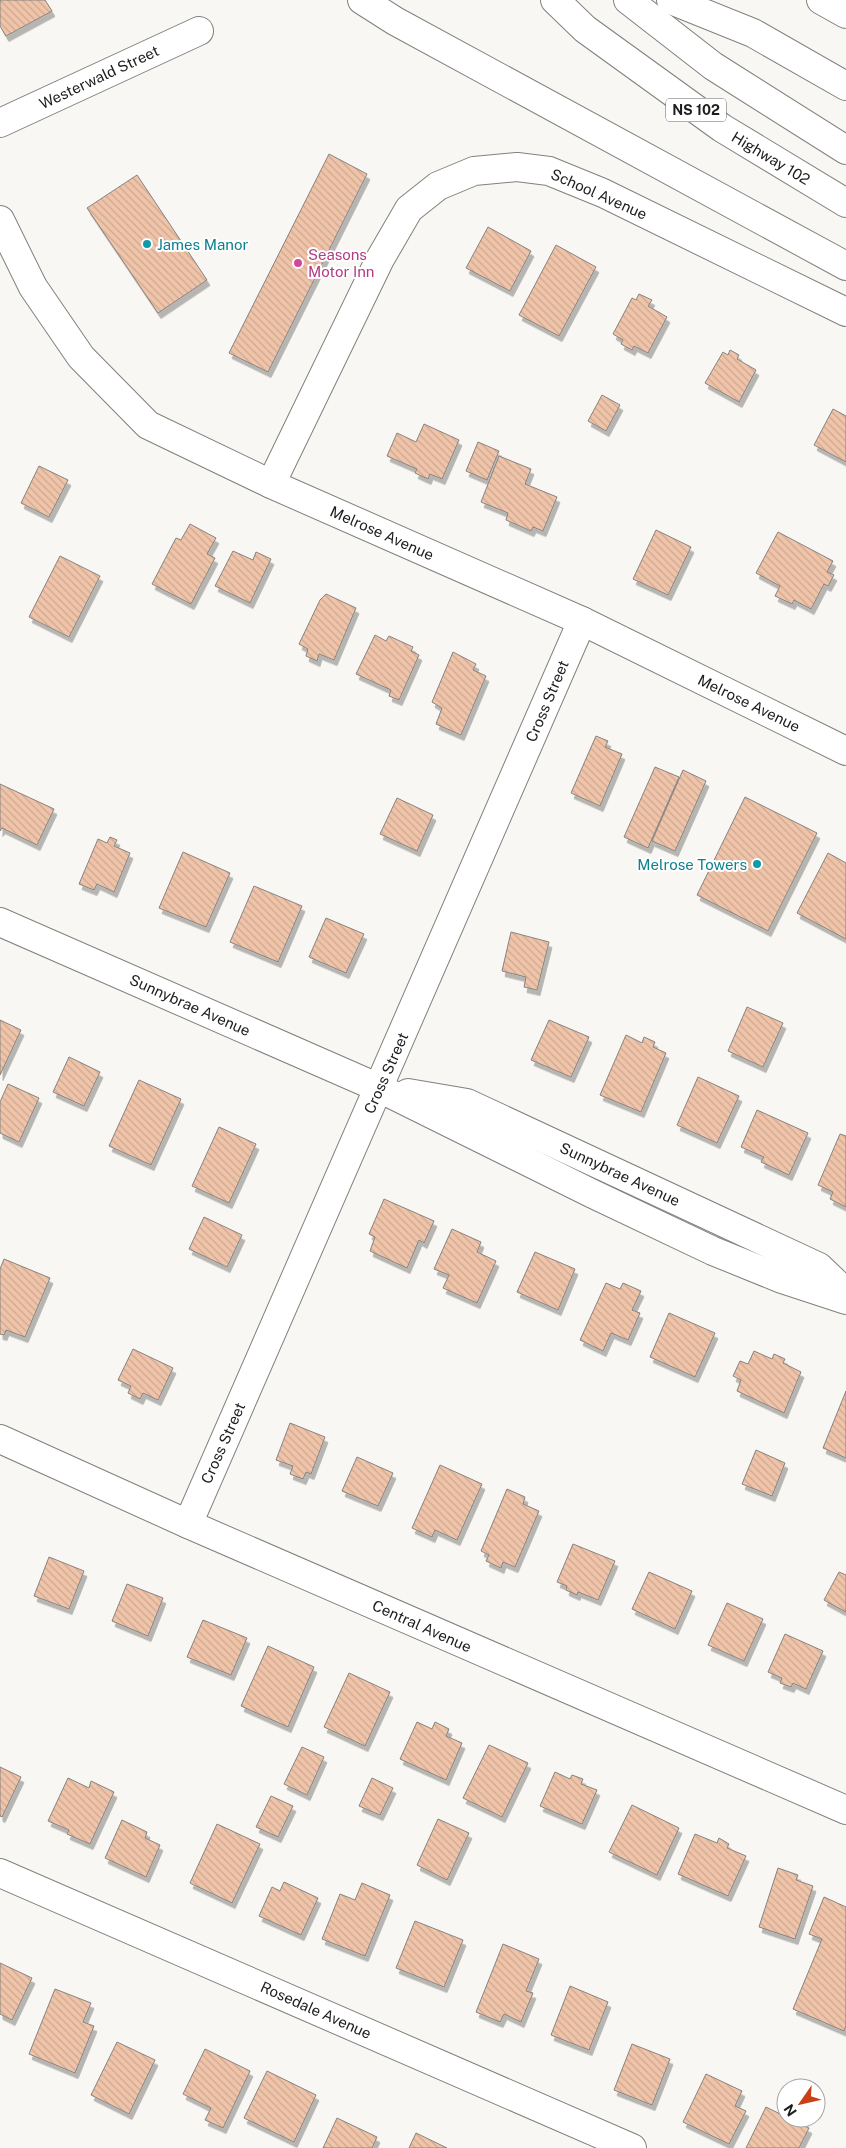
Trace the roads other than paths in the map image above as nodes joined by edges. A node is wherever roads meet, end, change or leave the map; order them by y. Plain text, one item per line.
1 (362, 0) edge
2 (628, 0) edge
3 (671, 0) edge
4 (821, 0) edge
5 (556, 1) edge
6 (846, 14) edge
7 (199, 31) dead end
8 (846, 86) edge
9 (0, 123) edge
10 (846, 150) edge
11 (846, 203) edge
12 (0, 220) edge
13 (846, 266) edge
14 (846, 312) edge
15 (271, 484) junction
16 (582, 621) junction
17 (846, 751) edge
18 (0, 922) edge
19 (380, 1088) junction
20 (846, 1293) edge
21 (846, 1300) edge
22 (0, 1439) edge
23 (188, 1524) junction
24 (846, 1810) edge
25 (0, 1873) edge
26 (632, 2148) edge

1 - 13 main road
2 - 10 main road, NS 102
3 - 8 main road
4 - 6 main road
5 - 11 main road, Highway 102 / NS 102
7 - 9 main road, Westerwald Street
12 - 15 main road, Melrose Avenue
14 - 15 main road, School Avenue
15 - 16 main road, Melrose Avenue
16 - 17 main road, Melrose Avenue
16 - 19 main road, Cross Street
18 - 19 main road, Sunnybrae Avenue
19 - 20 main road, Sunnybrae Avenue
19 - 21 main road, Sunnybrae Avenue
19 - 23 main road, Cross Street
22 - 23 main road, Central Avenue
23 - 24 main road, Central Avenue
25 - 26 main road, Rosedale Avenue

